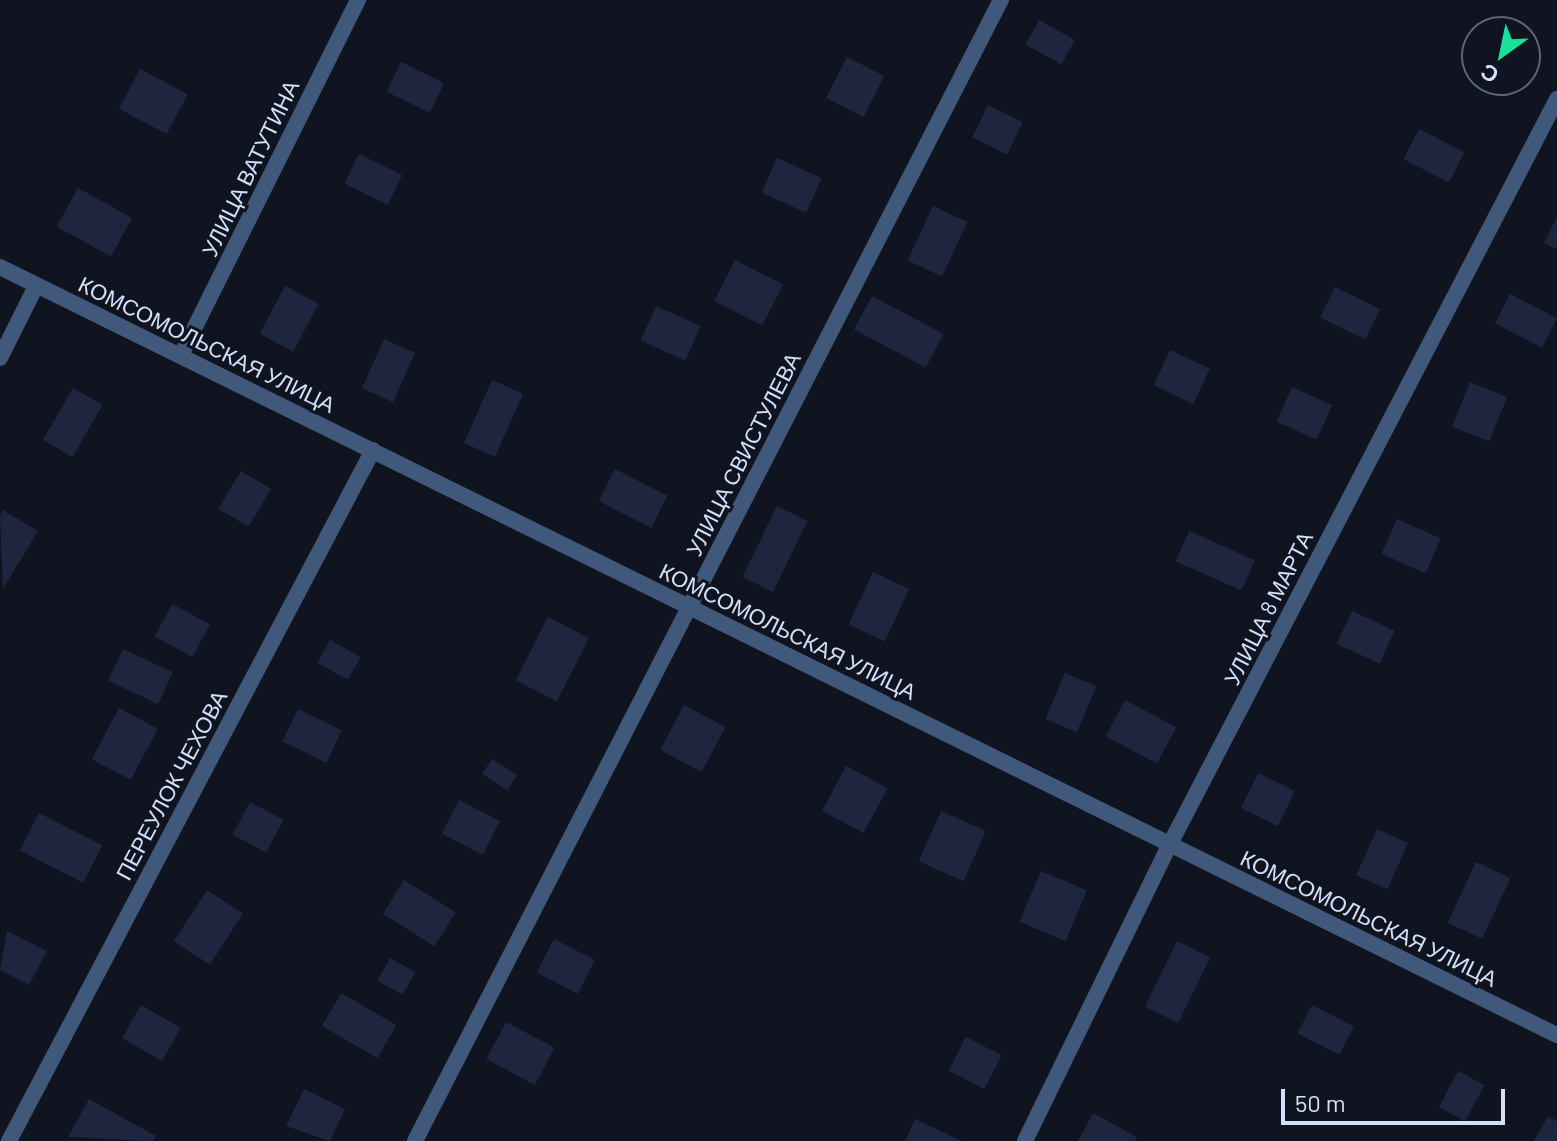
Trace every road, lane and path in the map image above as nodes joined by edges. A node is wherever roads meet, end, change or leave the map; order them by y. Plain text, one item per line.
1 (358, 0) edge
2 (1001, 0) edge
3 (1557, 99) edge
4 (0, 267) edge
5 (36, 286) junction
6 (181, 355) junction
7 (0, 358) edge
8 (373, 450) junction
9 (690, 606) junction
10 (1170, 844) junction
11 (1557, 1035) edge
12 (9, 1141) edge
13 (415, 1141) edge
14 (1025, 1141) edge

1 - 6 street, УЛИЦА ВАТУТИНА
2 - 9 street, УЛИЦА СВИСТУЛЕВА
3 - 10 street, УЛИЦА 8 МАРТА
4 - 5 street, КОМСОМОЛЬСКАЯ УЛИЦА
5 - 6 street, КОМСОМОЛЬСКАЯ УЛИЦА
5 - 7 street
6 - 8 street, КОМСОМОЛЬСКАЯ УЛИЦА
8 - 9 street, КОМСОМОЛЬСКАЯ УЛИЦА
8 - 12 street, ПЕРЕУЛОК ЧЕХОВА
9 - 10 street, КОМСОМОЛЬСКАЯ УЛИЦА
9 - 13 street, УЛИЦА СВИСТУЛЕВА
10 - 11 street, КОМСОМОЛЬСКАЯ УЛИЦА
10 - 14 street, УЛИЦА 8 МАРТА

